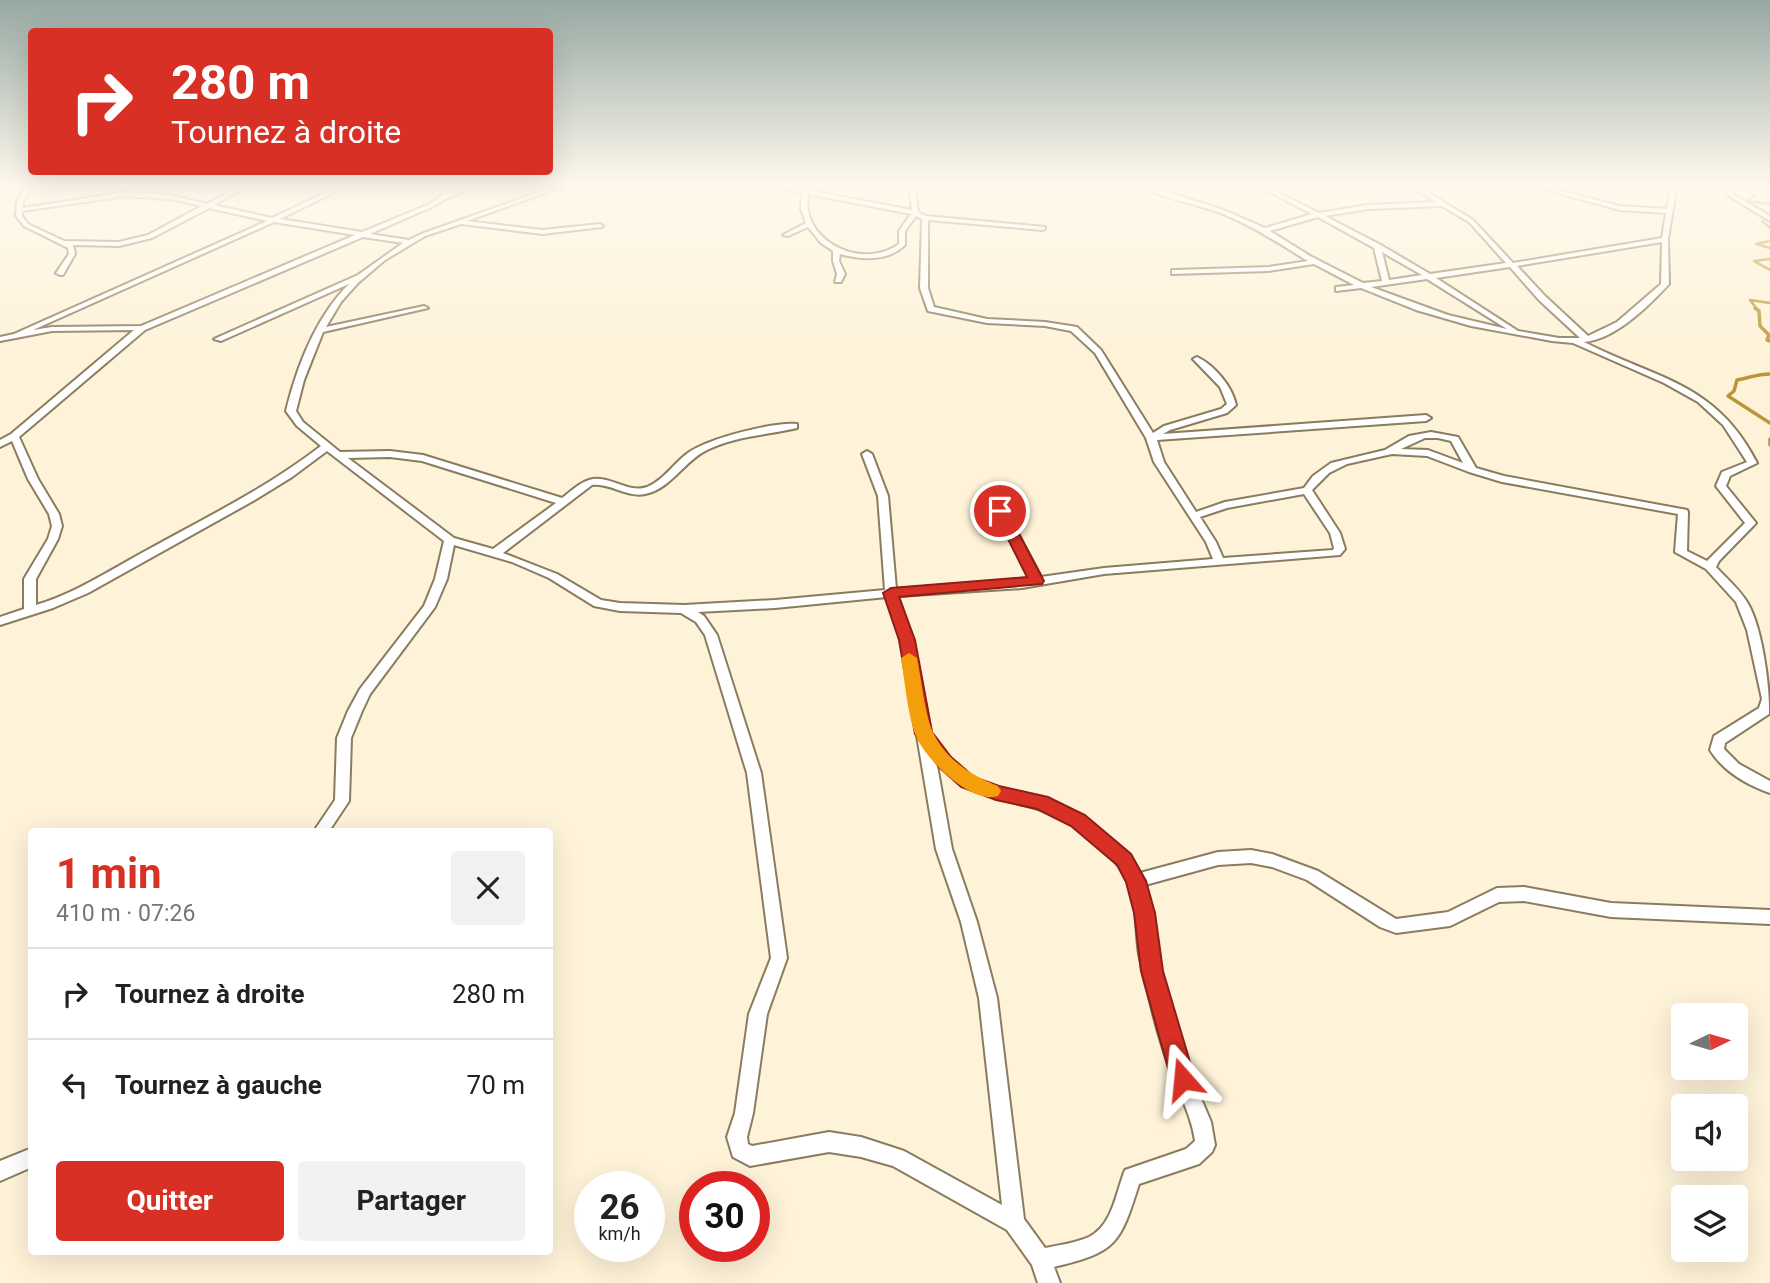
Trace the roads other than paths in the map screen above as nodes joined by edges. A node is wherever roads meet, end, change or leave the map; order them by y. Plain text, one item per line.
1 (68, 245) edge
2 (219, 245) edge
3 (339, 245) edge
4 (405, 245) edge
5 (829, 245) edge
6 (902, 245) edge
7 (925, 245) edge
8 (1288, 245) edge
9 (1377, 245) joint
10 (1494, 245) edge
11 (1629, 245) edge
12 (1665, 245) edge
13 (837, 250) junction
14 (1314, 262) junction
15 (1513, 264) junction
16 (1175, 272) dead end
17 (60, 273) dead end
18 (1430, 275) junction
19 (362, 276) junction
20 (838, 280) dead end
21 (1386, 282) junction
22 (1363, 285) junction
23 (1339, 289) dead end
24 (424, 308) dead end
25 (142, 328) junction
26 (322, 330) junction
27 (18, 334) junction
28 (1520, 334) junction
29 (0, 339) edge
30 (218, 339) dead end
31 (1587, 340) junction
32 (1575, 341) junction
33 (1197, 359) dead end
34 (1426, 418) dead end
35 (794, 426) dead end
36 (14, 436) junction
37 (1151, 438) junction
38 (0, 444) edge
39 (327, 446) junction
40 (1388, 452) junction
41 (867, 454) dead end
42 (338, 456) junction
43 (1472, 470) junction
44 (1307, 490) junction
45 (980, 499) dead end
46 (564, 502) junction
47 (1194, 516) junction
48 (450, 540) junction
49 (494, 554) junction
50 (1219, 561) junction
51 (1710, 567) junction
52 (1037, 581) junction
53 (891, 593) junction
54 (684, 609) junction
55 (30, 611) junction
56 (0, 621) edge
57 (924, 734) junction
58 (1770, 787) edge
59 (323, 828) edge
60 (1136, 881) junction
61 (1770, 917) edge
62 (28, 1159) edge
63 (0, 1171) edge
64 (1014, 1223) junction
65 (1041, 1259) junction
66 (1049, 1283) edge

1 - 17 street
2 - 27 street
3 - 25 street
4 - 19 street
5 - 13 street
6 - 13 street
7 - 37 street
8 - 14 street
9 - 18 street
9 - 21 street
10 - 15 street
11 - 15 street
12 - 31 street
13 - 20 street
14 - 16 street
14 - 22 street
15 - 18 street
15 - 31 street
18 - 21 street
18 - 28 street
19 - 26 street
19 - 30 street
21 - 22 street
22 - 23 street
22 - 28 street
24 - 26 street
25 - 27 street
25 - 36 street
26 - 39 street
27 - 29 street
28 - 32 street
31 - 32 street
32 - 51 street
33 - 37 street
34 - 37 street
35 - 46 street
36 - 38 street
36 - 55 street
37 - 47 street
39 - 42 street
39 - 55 street
40 - 43 street
40 - 43 street
40 - 44 street
41 - 53 street
42 - 46 street
42 - 48 street
43 - 51 street
44 - 47 street
44 - 50 street
45 - 52 street
46 - 49 street
47 - 50 street
48 - 49 street
48 - 59 street
49 - 54 street
50 - 52 street
51 - 58 street
52 - 53 street
53 - 54 street
53 - 57 street
54 - 64 street
55 - 56 street
57 - 60 street
57 - 64 street
60 - 61 street
60 - 65 street
62 - 63 street
64 - 65 street
65 - 66 street

